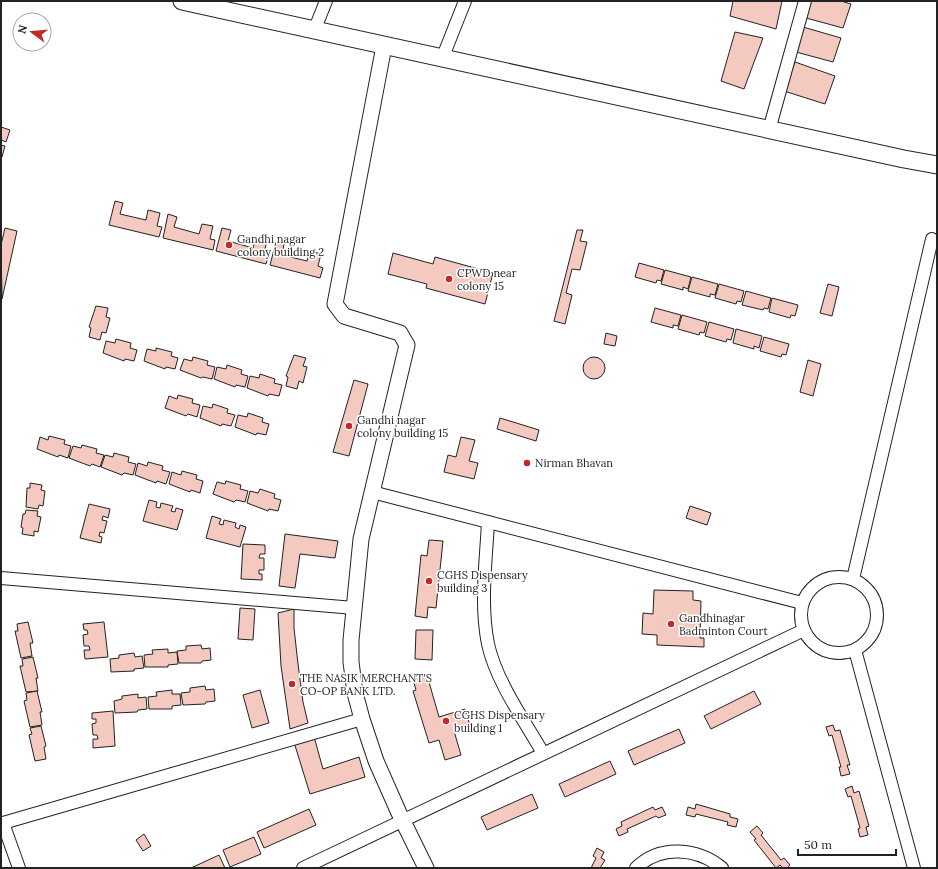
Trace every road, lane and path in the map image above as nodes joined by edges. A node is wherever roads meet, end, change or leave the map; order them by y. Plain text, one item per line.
1 (182, 1) edge
2 (326, 1) edge
3 (465, 1) edge
4 (805, 1) edge
5 (314, 31) junction
6 (384, 46) junction
7 (442, 59) junction
8 (769, 130) junction
9 (937, 164) edge
10 (932, 240) dead end
11 (372, 492) junction
12 (488, 522) junction
13 (1, 578) edge
14 (853, 579) junction
15 (802, 603) junction
16 (354, 608) junction
17 (804, 630) junction
18 (855, 650) junction
19 (362, 718) junction
20 (543, 753) junction
21 (2, 819) edge
22 (402, 820) junction
23 (19, 868) edge
24 (303, 868) edge
25 (426, 868) edge
26 (636, 868) edge
27 (722, 868) edge
28 (914, 868) edge

1 - 5 main road
2 - 5 street
3 - 7 street
4 - 8 street
5 - 6 main road
6 - 7 main road
6 - 11 street
7 - 8 main road
8 - 9 main road
10 - 14 street
11 - 12 street
11 - 16 street
12 - 15 street
12 - 20 street
13 - 16 street
14 - 15 street
14 - 18 street
15 - 17 street
16 - 19 street
17 - 18 street
17 - 20 street
18 - 28 street
19 - 21 street
19 - 22 street
20 - 22 street
21 - 23 street
22 - 24 street
22 - 25 street
26 - 27 street

